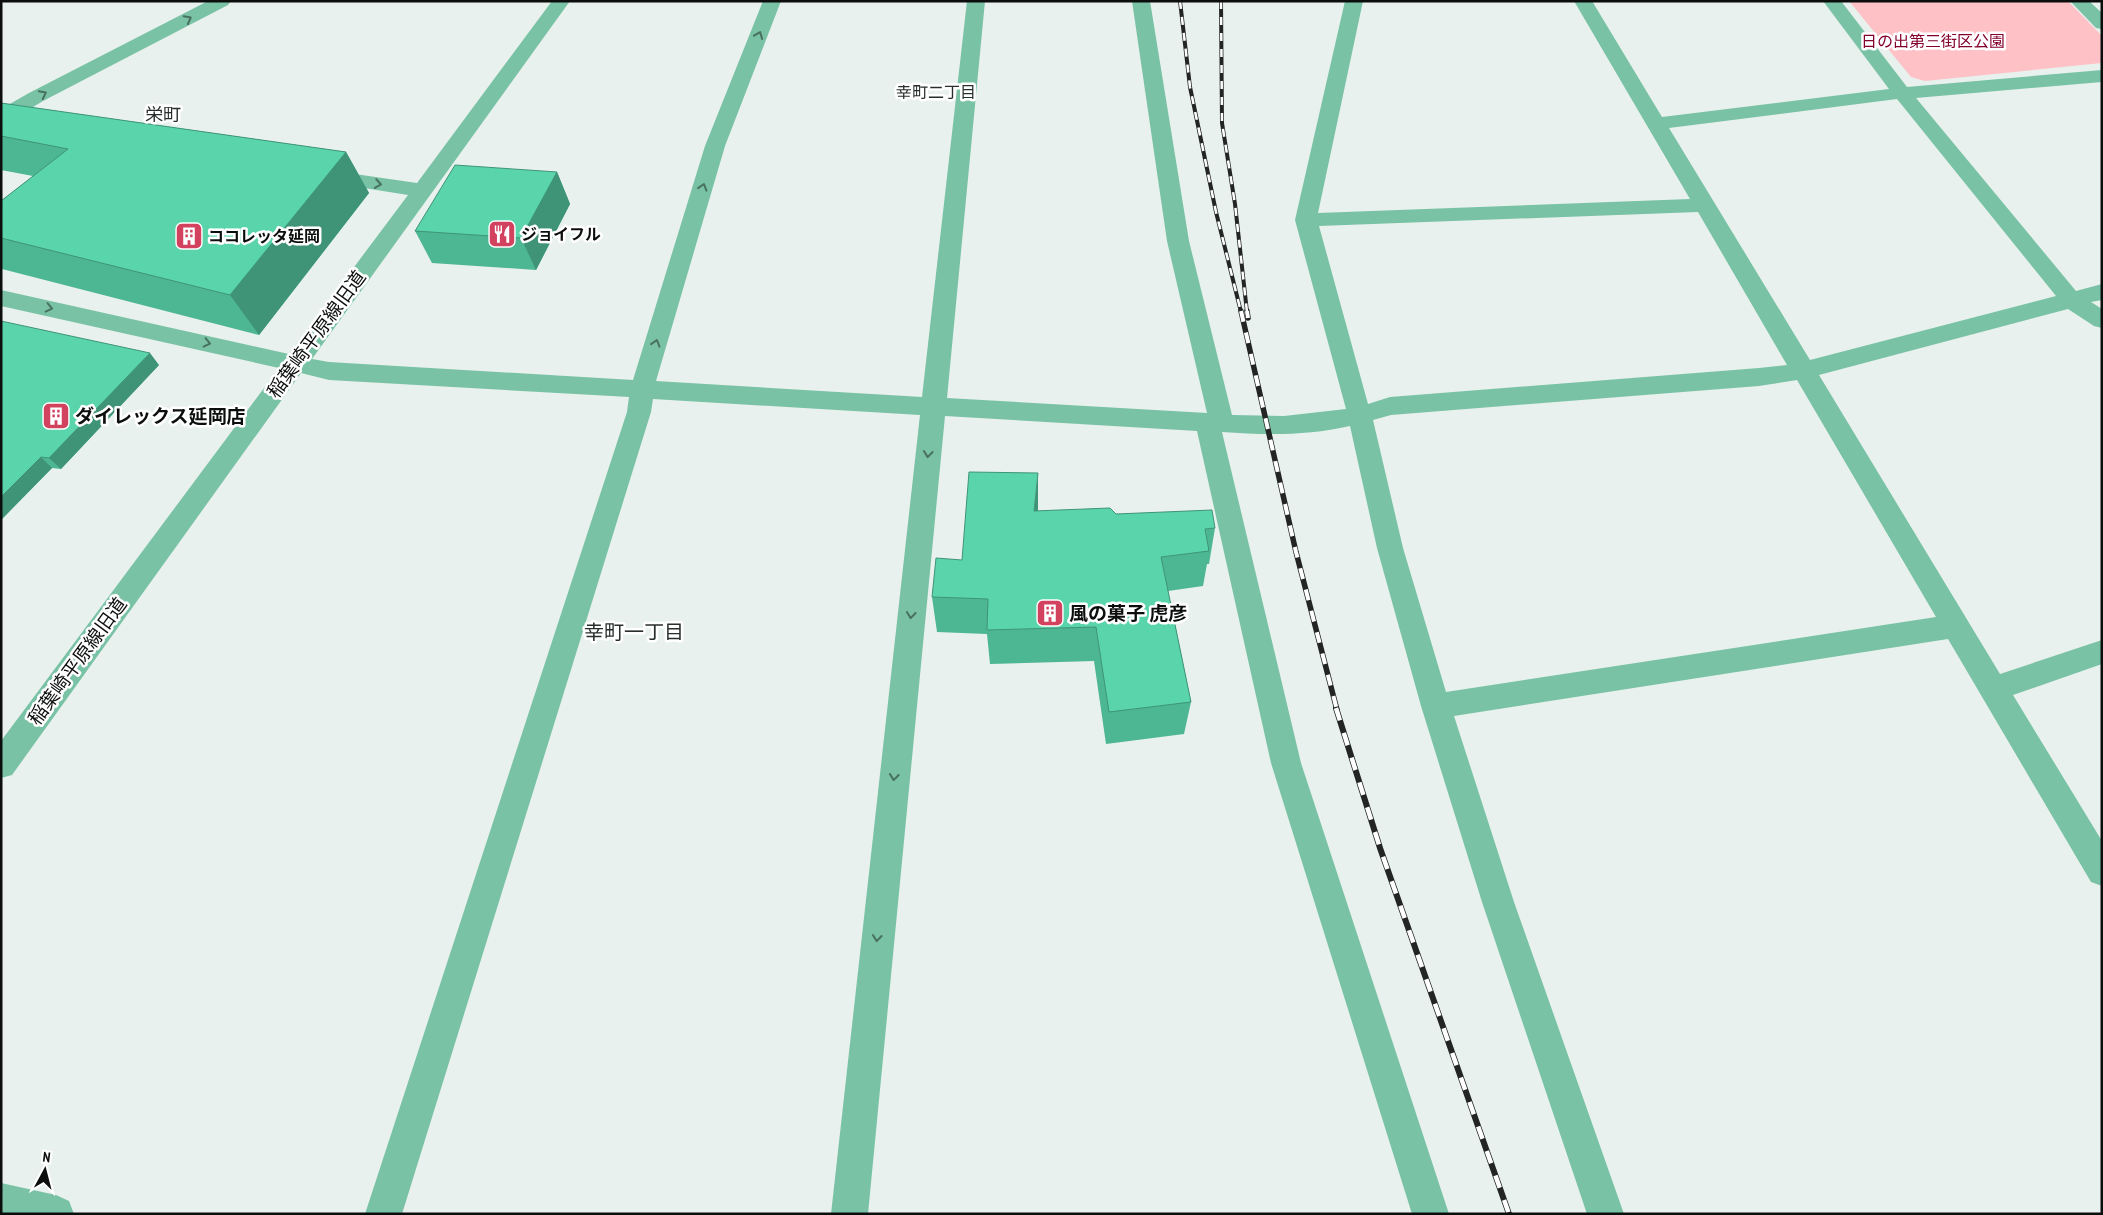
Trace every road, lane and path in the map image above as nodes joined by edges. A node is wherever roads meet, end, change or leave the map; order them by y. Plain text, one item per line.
1 (222, 1) edge
2 (561, 1) edge
3 (772, 1) edge
4 (976, 1) edge
5 (1141, 1) edge
6 (1354, 1) edge
7 (1583, 1) edge
8 (1832, 1) edge
9 (2079, 1) edge
10 (2102, 24) edge
11 (2102, 76) edge
12 (1902, 93) junction
13 (1, 118) edge
14 (1656, 124) junction
15 (304, 173) edge
16 (421, 190) junction
17 (1704, 204) junction
18 (1306, 220) junction
19 (2102, 292) edge
20 (1, 298) edge
21 (2071, 300) junction
22 (2102, 320) edge
23 (295, 363) junction
24 (1802, 371) junction
25 (642, 389) junction
26 (933, 405) junction
27 (1360, 417) junction
28 (1214, 423) junction
29 (1954, 626) junction
30 (2102, 652) edge
31 (1993, 689) junction
32 (1436, 706) junction
33 (1, 765) edge
34 (2102, 870) edge
35 (1, 1201) edge
36 (56, 1214) edge
37 (383, 1214) edge
38 (848, 1214) edge
39 (1431, 1214) edge
40 (1606, 1214) edge

13 -> 1 street
2 - 16 street, 稲葉崎平原線旧道
25 -> 3 street
4 - 26 street
5 - 28 street
6 - 18 street
7 - 14 street
8 - 12 street
9 - 10 street
11 - 12 street
12 - 14 street
12 - 21 street
14 - 17 street
15 -> 16 street
16 - 23 street, 稲葉崎平原線旧道
17 - 18 street
17 - 24 street
18 - 27 street
19 - 21 street
20 -> 23 street
21 - 22 street
21 - 24 street
23 - 25 street
23 - 33 street, 稲葉崎平原線旧道
24 - 27 street
24 - 29 street
25 - 26 street
25 - 37 street
26 - 28 street
26 -> 38 street
27 - 28 street
27 - 32 street
28 - 39 street
29 - 31 street
29 - 32 street
30 - 31 street
31 - 34 street
32 - 40 street
35 - 36 street

